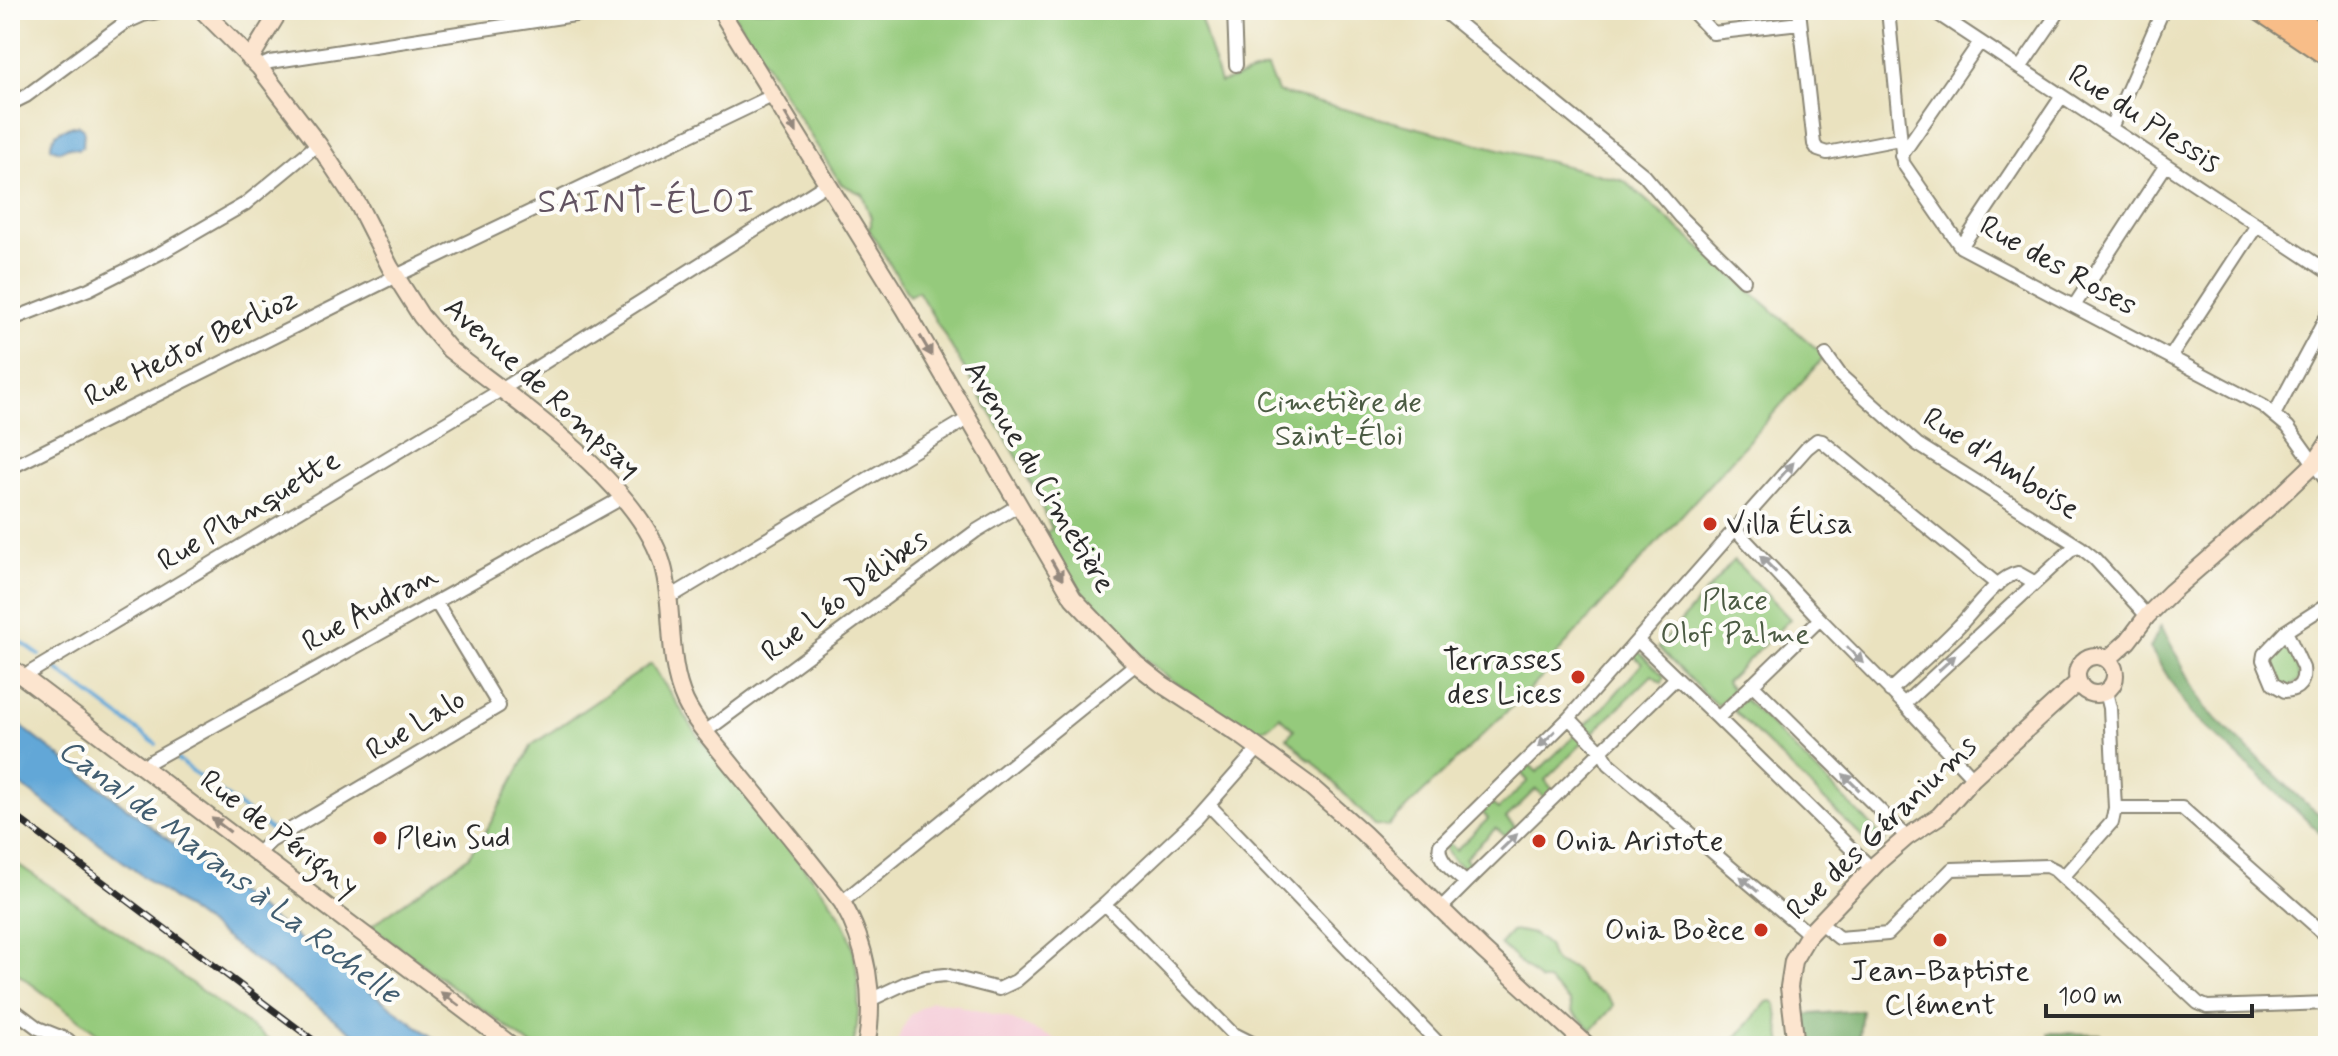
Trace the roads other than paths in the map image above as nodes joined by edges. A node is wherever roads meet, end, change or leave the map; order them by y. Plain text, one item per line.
1 (169, 10) edge
2 (202, 10) edge
3 (280, 10) edge
4 (607, 10) edge
5 (720, 10) edge
6 (1234, 10) edge
7 (1442, 10) edge
8 (1694, 10) edge
9 (1888, 10) edge
10 (2060, 10) edge
11 (2163, 10) edge
12 (2258, 10) edge
13 (2286, 10) edge
14 (1939, 12) edge
15 (1799, 16) edge
16 (2328, 38) edge
17 (1980, 42) junction
18 (2328, 57) edge
19 (255, 63) junction
20 (1236, 65) dead end
21 (2020, 68) junction
22 (774, 95) junction
23 (2062, 96) junction
24 (10, 104) edge
25 (2111, 128) junction
26 (1899, 139) junction
27 (318, 144) junction
28 (1901, 156) junction
29 (2166, 165) junction
30 (828, 183) junction
31 (2257, 225) junction
32 (1961, 247) junction
33 (2328, 272) edge
34 (396, 276) junction
35 (1744, 280) dead end
36 (2074, 306) junction
37 (2328, 314) edge
38 (10, 320) edge
39 (1826, 355) dead end
40 (2171, 356) junction
41 (501, 390) junction
42 (2275, 413) junction
43 (969, 418) junction
44 (2328, 443) edge
45 (2315, 463) junction
46 (10, 468) edge
47 (2328, 483) edge
48 (622, 498) junction
49 (1019, 505) junction
50 (1735, 529) junction
51 (2080, 547) junction
52 (2034, 582) junction
53 (1998, 585) junction
54 (669, 594) junction
55 (436, 602) junction
56 (2328, 604) edge
57 (2147, 616) junction
58 (1820, 619) junction
59 (2286, 631) junction
60 (1638, 641) junction
61 (2108, 659) junction
62 (1136, 664) junction
63 (10, 667) edge
64 (24, 678) junction
65 (1676, 678) junction
66 (2078, 682) junction
67 (1752, 684) junction
68 (1890, 691) junction
69 (2106, 692) junction
70 (1904, 704) junction
71 (1569, 718) junction
72 (1718, 718) junction
73 (705, 732) junction
74 (1258, 749) junction
75 (1602, 752) junction
76 (145, 768) junction
77 (1973, 778) junction
78 (1209, 805) junction
79 (2115, 808) junction
80 (1907, 837) junction
81 (258, 853) junction
82 (1872, 869) junction
83 (2063, 877) junction
84 (1466, 883) junction
85 (842, 902) junction
86 (1105, 904) junction
87 (1441, 908) junction
88 (1814, 928) junction
89 (2328, 937) edge
90 (870, 1000) junction
91 (2328, 1003) edge
92 (10, 1007) edge
93 (74, 1046) edge
94 (512, 1046) edge
95 (866, 1046) edge
96 (1258, 1046) edge
97 (1441, 1046) edge
98 (1588, 1046) edge
99 (1796, 1046) edge

1 - 24 street
2 - 19 street, Avenue de Rompsay
3 - 19 street
4 - 19 street
5 - 22 street, Avenue du Cimetière
6 - 20 street
7 - 35 street
8 - 15 street
9 - 26 street, Rue des Roses
10 - 21 street
11 - 25 street
12 - 18 main road
13 - 16 main road
14 - 17 street, Rue du Plessis
15 - 26 street
17 - 21 street, Rue du Plessis
17 - 28 street
19 - 27 street, Avenue de Rompsay
21 - 23 street, Rue du Plessis
22 -> 30 street, Avenue du Cimetière
22 - 34 street, Rue Hector Berlioz
23 - 25 street, Rue du Plessis
23 - 32 street
25 - 29 street, Rue du Plessis
26 - 28 street, Rue des Roses
27 - 34 street, Avenue de Rompsay
27 - 38 street
28 - 32 street, Rue des Roses
29 - 31 street, Rue du Plessis
29 - 36 street
30 - 41 street, Rue Planquette
30 -> 43 street, Avenue du Cimetière
31 - 33 street, Rue du Plessis
31 - 40 street
32 - 36 street, Rue des Roses
34 - 41 street, Avenue de Rompsay
34 - 46 street, Rue Hector Berlioz
36 - 40 street, Rue des Roses
37 - 42 street
39 - 51 street, Rue d'Amboise
40 - 42 street, Rue des Roses
41 - 48 street, Avenue de Rompsay
41 - 64 street, Rue Planquette
42 - 45 street, Rue des Roses
43 - 49 street, Avenue du Cimetière
43 - 54 street
44 - 45 street
45 - 47 street, Rue des Roses
45 - 57 street
48 - 54 street, Avenue de Rompsay
48 - 55 street, Rue Audran
49 -> 62 street, Avenue du Cimetière
49 - 73 street, Rue Léo Délibes
50 -> 53 street
58 -> 50 street
50 - 60 street
51 - 52 street
51 - 57 street, Rue d'Amboise
52 - 53 street
70 -> 52 street
53 - 68 street
54 - 73 street, Avenue de Rompsay
55 - 76 street, Rue Audran
55 - 81 street, Rue Lalo
56 - 59 street
57 - 61 street
58 - 67 street
58 -> 68 street
59 - 59 street
60 - 65 street
60 - 71 street
61 - 66 street
61 - 69 street
62 - 74 street, Avenue du Cimetière
62 - 85 street
63 - 64 street, Rue de Périgny
64 - 76 street, Rue de Périgny
65 - 72 street
65 - 75 street
66 - 69 street
66 - 77 street, Rue des Géraniums
67 - 72 street
80 -> 67 street
68 - 70 street
69 - 79 street
70 - 77 street
71 - 75 street
71 -> 84 street
72 - 82 street
73 - 85 street, Avenue de Rompsay
74 - 78 street
74 - 87 street, Avenue du Cimetière
84 -> 75 street
88 -> 75 street
81 -> 76 street, Rue de Périgny
77 - 80 street, Rue des Géraniums
78 - 86 street
78 - 97 street
79 - 83 street
79 - 89 street
80 - 82 street, Rue des Géraniums
94 -> 81 street, Rue de Périgny
82 - 88 street, Rue des Géraniums
83 - 88 street
83 - 91 street
84 - 87 street
85 - 90 street, Avenue de Rompsay
86 - 90 street
86 - 96 street
87 - 98 street, Avenue du Cimetière
88 - 99 street, Rue des Géraniums
90 - 95 street, Avenue de Rompsay
92 - 93 street

